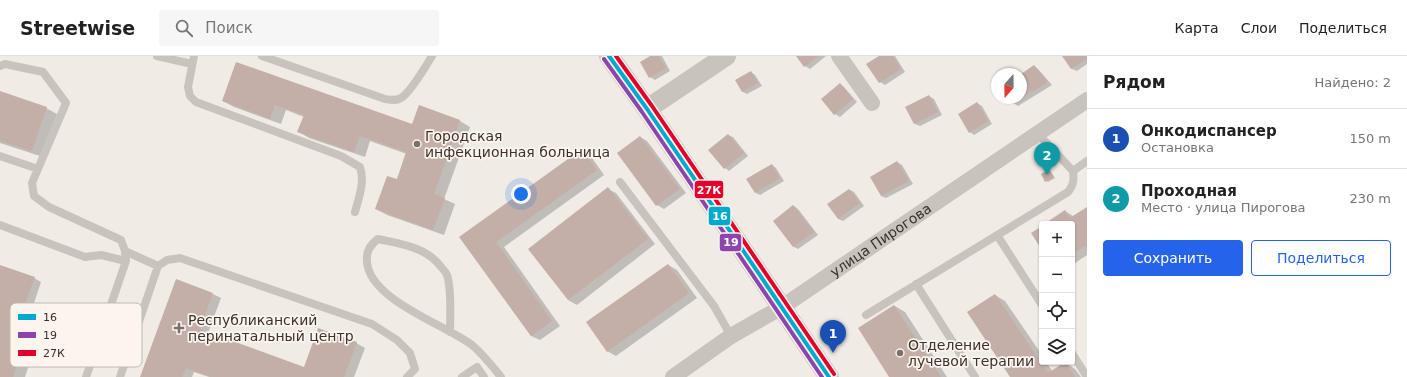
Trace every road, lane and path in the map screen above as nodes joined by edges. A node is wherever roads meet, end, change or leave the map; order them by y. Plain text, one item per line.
1 (157, 56) edge
2 (262, 56) edge
3 (432, 56) edge
4 (609, 56) edge
5 (726, 56) edge
6 (839, 56) edge
7 (193, 60) edge
8 (0, 66) edge
9 (1087, 100) edge
10 (872, 103) dead end
11 (647, 109) junction
12 (1038, 134) junction
13 (0, 156) edge
14 (1087, 161) edge
15 (38, 169) junction
16 (1073, 171) junction
17 (620, 182) dead end
18 (355, 212) dead end
19 (0, 225) edge
20 (997, 235) junction
21 (125, 251) junction
22 (126, 261) junction
23 (158, 266) junction
24 (916, 284) junction
25 (1039, 300) edge
26 (112, 303) edge
27 (782, 307) junction
28 (142, 313) edge
29 (866, 315) dead end
30 (450, 332) junction
31 (731, 336) junction
32 (1075, 358) edge
33 (89, 367) edge
34 (123, 367) edge
35 (86, 377) edge
36 (120, 377) edge
37 (407, 377) edge
38 (462, 377) edge
39 (484, 377) edge
40 (501, 377) edge
41 (673, 377) edge
42 (829, 377) edge
43 (975, 377) edge
44 (1087, 377) edge

1 - 7 lane
2 - 3 lane
4 - 11 street
5 - 11 street
6 - 10 street
7 - 18 lane
8 - 15 lane
9 - 12 street, улица Пирогова
11 - 27 street
12 - 16 lane
12 - 27 street, улица Пирогова
13 - 15 lane
14 - 16 lane
15 - 21 lane
16 - 20 lane
17 - 31 lane
19 - 22 lane
20 - 24 lane
20 - 25 lane
21 - 22 lane
21 - 23 lane
22 - 26 lane
23 - 28 lane
23 - 37 lane
24 - 29 lane
24 - 43 lane
27 - 31 street, улица Пирогова
27 - 42 street
30 - 30 lane
30 - 40 lane
31 - 41 street, улица Пирогова
32 - 44 lane
33 - 35 lane
34 - 36 lane
38 - 39 lane

